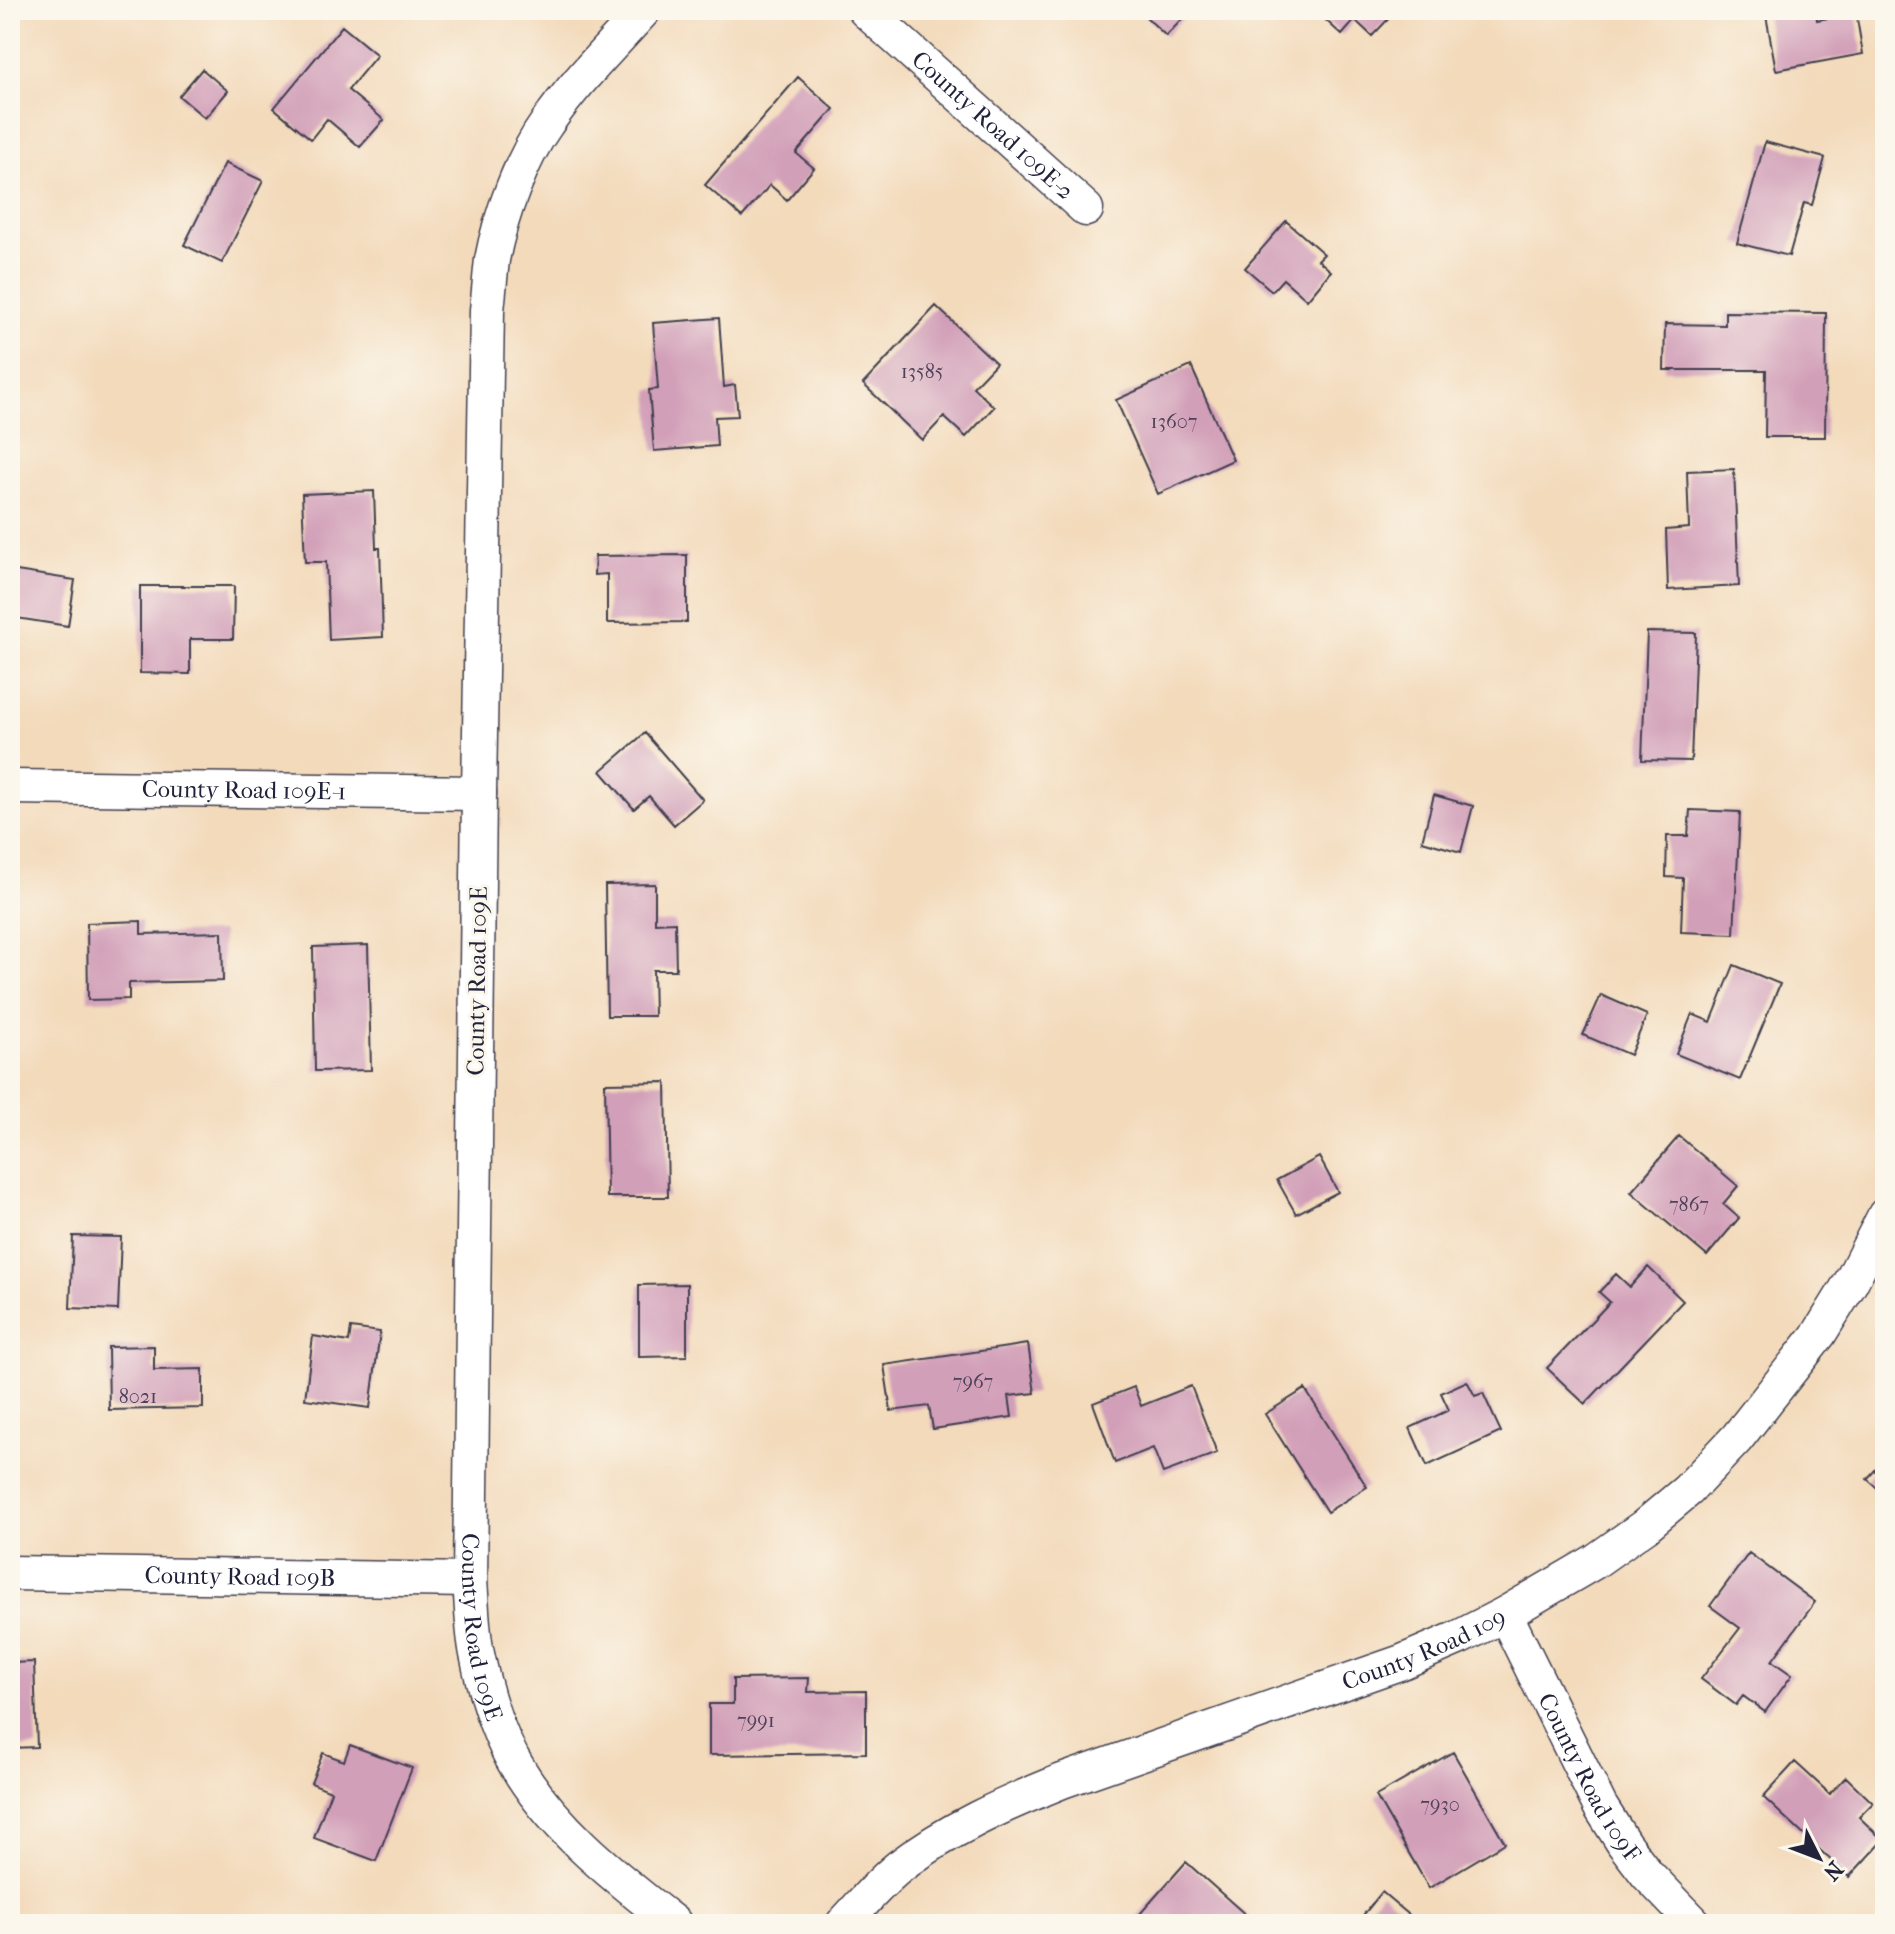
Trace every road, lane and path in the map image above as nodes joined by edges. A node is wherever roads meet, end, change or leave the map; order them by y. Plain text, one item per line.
1 (644, 10) edge
2 (865, 10) edge
3 (1086, 209) dead end
4 (10, 787) edge
5 (479, 793) junction
6 (1885, 1215) edge
7 (10, 1573) edge
8 (470, 1580) junction
9 (1505, 1614) junction
10 (675, 1924) edge
11 (843, 1924) edge
12 (1695, 1924) edge

1 - 5 street, County Road 109E
2 - 3 street, County Road 109E-2
4 - 5 street, County Road 109E-1
5 - 8 street, County Road 109E
6 - 9 street, County Road 109
7 - 8 street, County Road 109B
8 - 10 street, County Road 109E
9 - 11 street, County Road 109
9 - 12 street, County Road 109F

